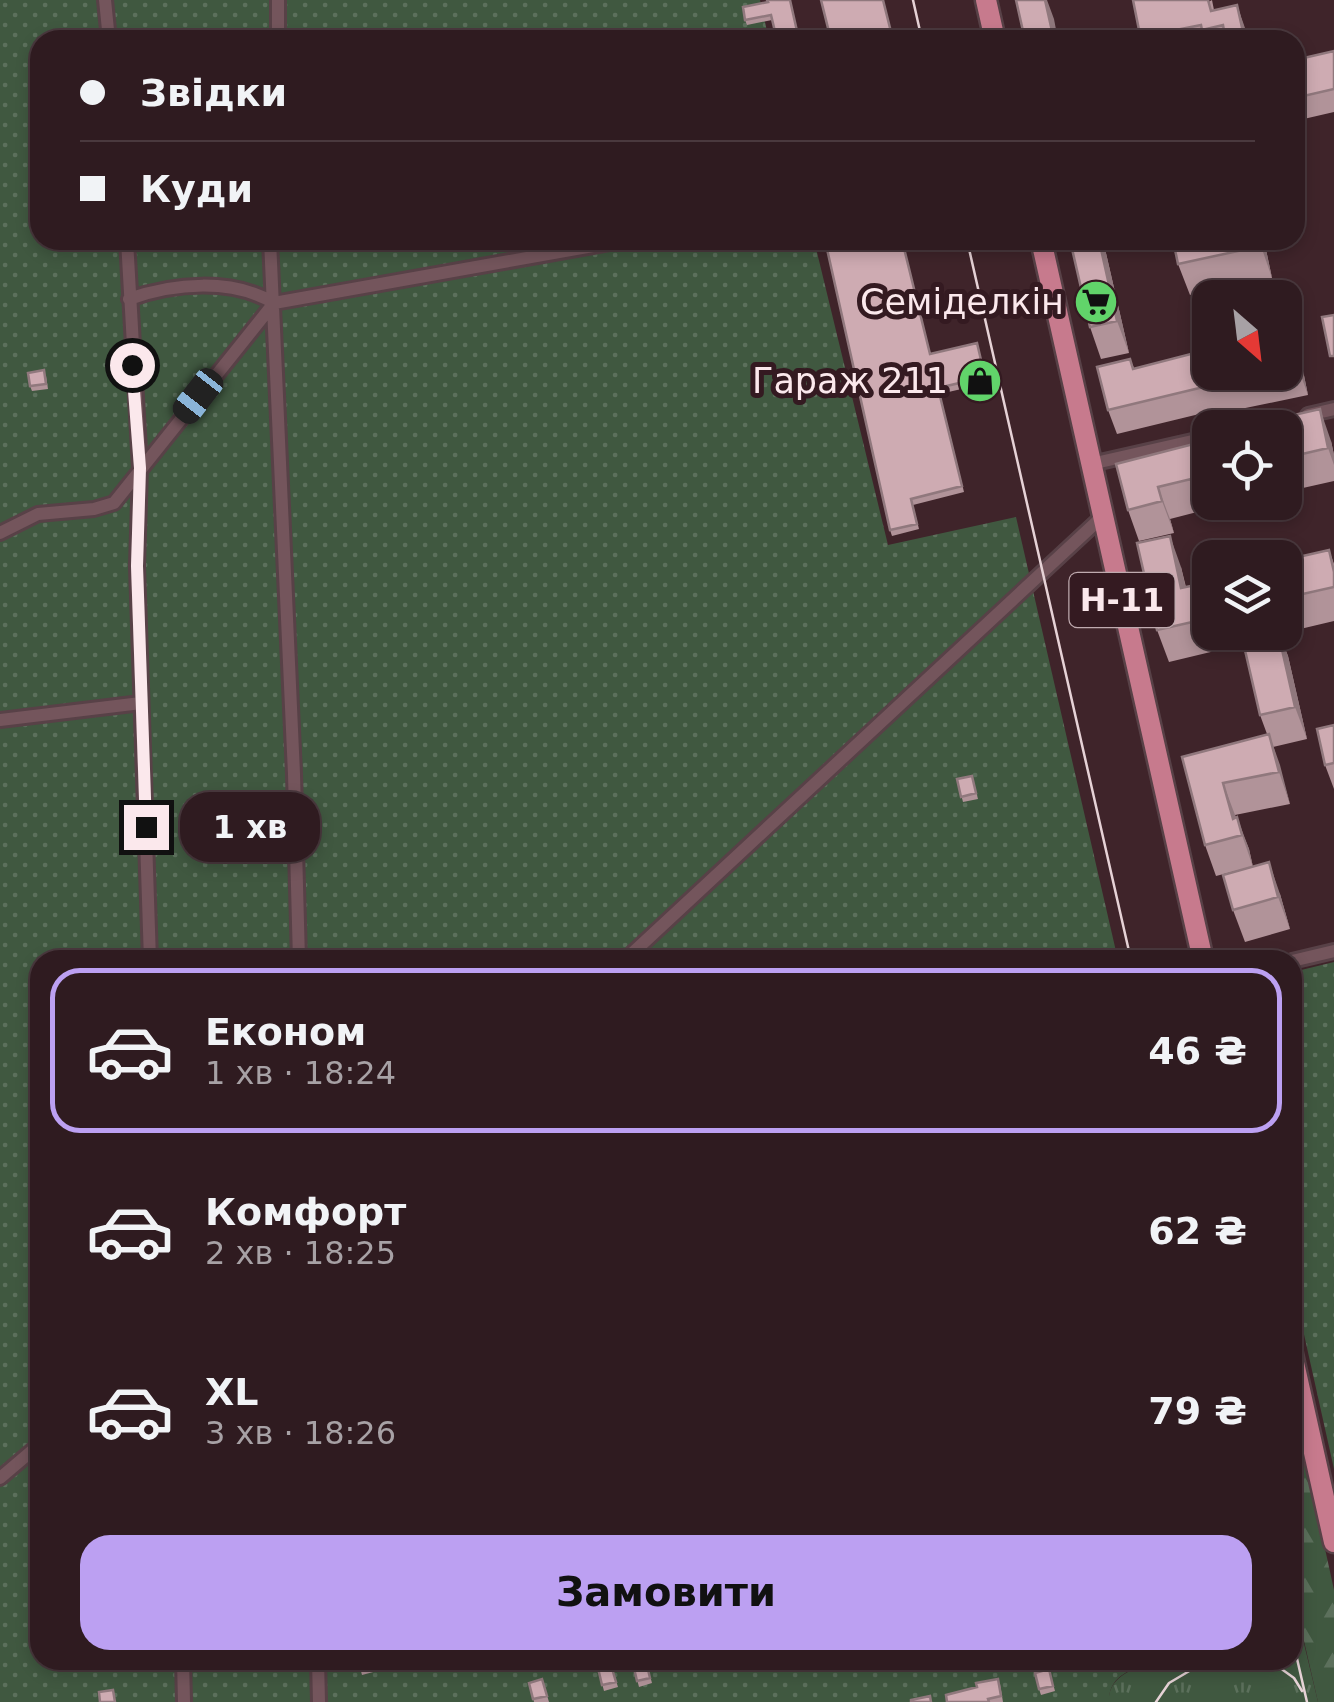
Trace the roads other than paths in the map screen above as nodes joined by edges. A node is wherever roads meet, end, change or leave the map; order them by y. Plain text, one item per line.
1 (104, 0) edge
2 (278, 0) edge
3 (986, 0) edge
4 (108, 30) edge
5 (278, 30) edge
6 (994, 30) edge
7 (127, 250) edge
8 (271, 250) edge
9 (571, 250) edge
10 (1043, 250) edge
11 (129, 299) junction
12 (274, 303) junction
13 (1334, 409) edge
14 (1302, 416) edge
15 (1192, 441) edge
16 (1091, 464) junction
17 (140, 468) junction
18 (1103, 516) junction
19 (0, 533) edge
20 (141, 703) junction
21 (0, 720) edge
22 (150, 950) edge
23 (300, 950) edge
24 (637, 950) edge
25 (1201, 950) edge
26 (1334, 952) edge
27 (1302, 959) edge
28 (1302, 1399) edge
29 (30, 1452) edge
30 (0, 1478) edge
31 (1334, 1542) edge
32 (183, 1670) edge
33 (318, 1670) edge
34 (184, 1702) edge
35 (319, 1702) edge

1 - 4 street
2 - 5 street
3 - 6 main road
7 - 11 street
8 - 12 street
9 - 12 street
10 - 16 main road, Н-11
11 - 12 street
11 - 17 street
12 - 17 street
12 - 23 street
13 - 14 street
15 - 16 street
16 - 18 main road, Н-11
17 - 19 street
17 - 20 street
18 - 24 street
18 - 25 main road, Н-11
20 - 21 street
20 - 22 street
26 - 27 street
28 - 31 main road
29 - 30 street
32 - 34 street
33 - 35 street

